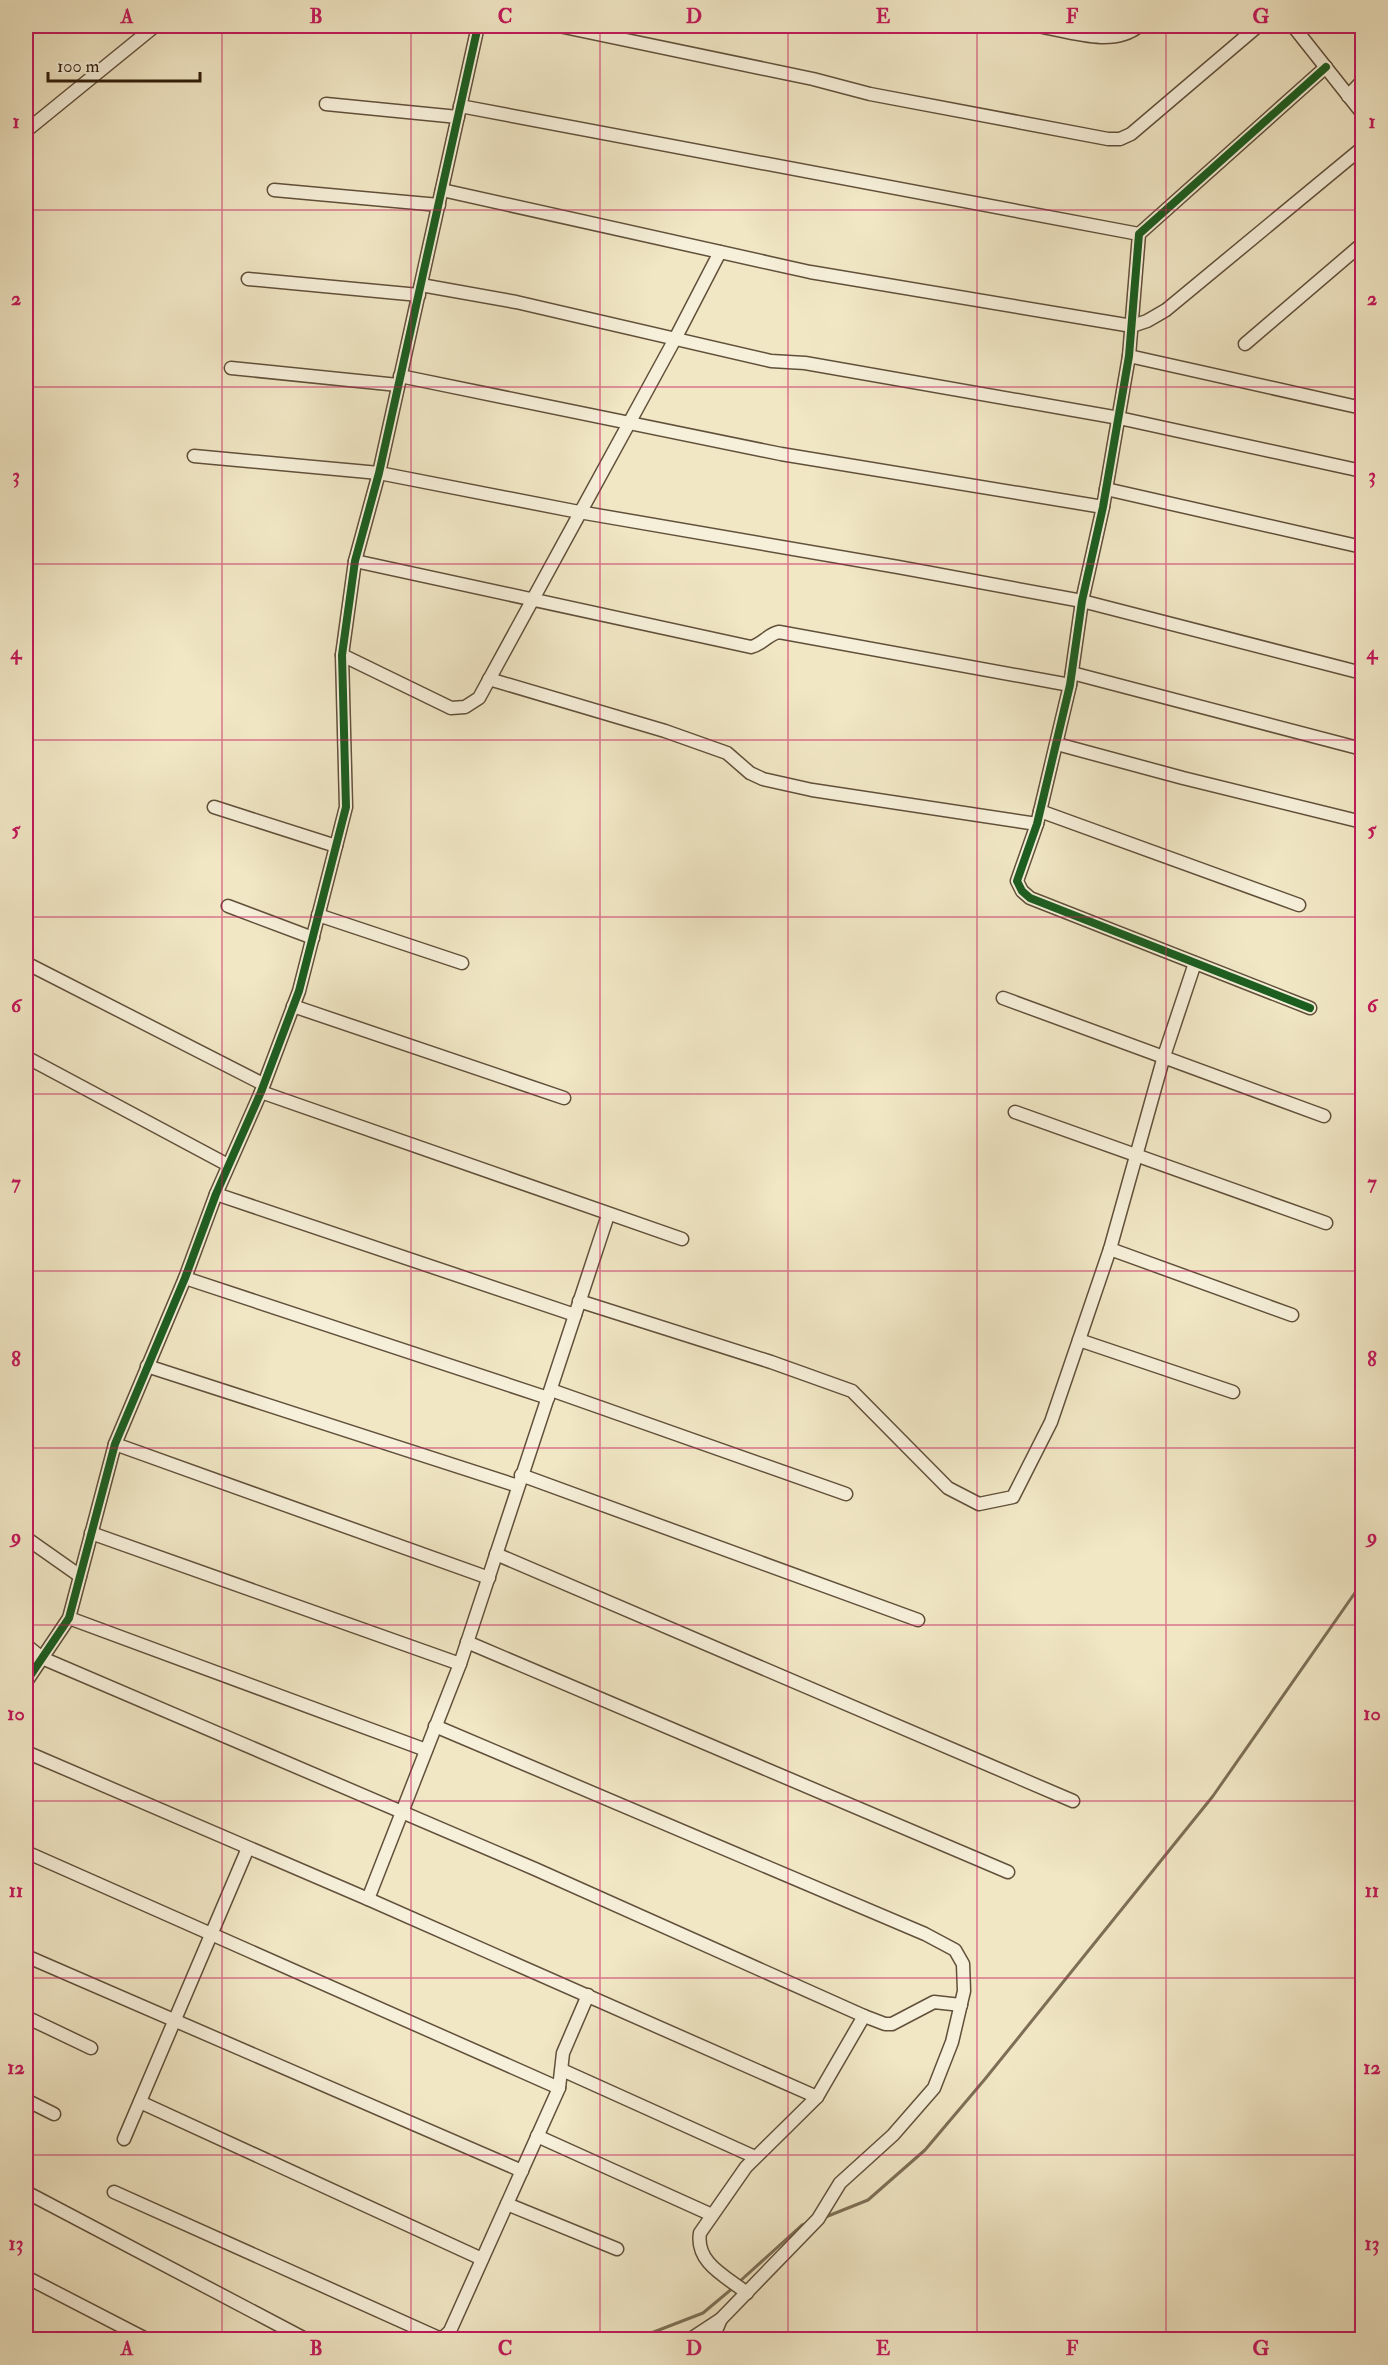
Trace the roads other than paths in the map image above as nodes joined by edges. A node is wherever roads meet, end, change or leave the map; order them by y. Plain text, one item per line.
1 (155, 26) edge
2 (478, 26) edge
3 (559, 26) edge
4 (1038, 26) edge
5 (1139, 26) edge
6 (1258, 26) edge
7 (1298, 28) edge
8 (1326, 67) junction
9 (1362, 81) edge
10 (1348, 96) junction
11 (326, 104) dead end
12 (459, 112) junction
13 (1362, 113) edge
14 (26, 131) edge
15 (1362, 148) edge
16 (274, 190) dead end
17 (442, 190) junction
18 (439, 205) junction
19 (1139, 234) junction
20 (1362, 244) edge
21 (720, 252) junction
22 (248, 279) dead end
23 (420, 290) junction
24 (1132, 326) junction
25 (675, 339) junction
26 (1245, 344) dead end
27 (1129, 356) junction
28 (231, 368) dead end
29 (399, 380) junction
30 (1362, 408) edge
31 (1119, 418) junction
32 (629, 422) junction
33 (194, 456) dead end
34 (1362, 471) edge
35 (379, 473) junction
36 (1106, 489) junction
37 (1103, 507) junction
38 (579, 512) junction
39 (1362, 547) edge
40 (355, 561) junction
41 (531, 600) junction
42 (1082, 601) junction
43 (342, 655) junction
44 (1362, 674) edge
45 (489, 679) junction
46 (1071, 679) junction
47 (1057, 744) junction
48 (1362, 748) edge
49 (214, 807) dead end
50 (1040, 811) junction
51 (1362, 822) edge
52 (1037, 824) junction
53 (336, 846) junction
54 (1299, 905) dead end
55 (228, 906) dead end
56 (318, 915) junction
57 (313, 938) junction
58 (26, 963) edge
59 (462, 963) dead end
60 (1195, 963) junction
61 (1003, 998) dead end
62 (293, 1005) junction
63 (1310, 1008) dead end
64 (1164, 1056) junction
65 (26, 1057) edge
66 (262, 1088) junction
67 (564, 1098) dead end
68 (1015, 1112) dead end
69 (1324, 1116) dead end
70 (1136, 1154) junction
71 (228, 1165) junction
72 (216, 1194) junction
73 (608, 1215) junction
74 (1326, 1223) dead end
75 (682, 1239) dead end
76 (1110, 1249) junction
77 (185, 1278) junction
78 (579, 1301) junction
79 (574, 1315) junction
80 (1292, 1315) dead end
81 (1079, 1340) junction
82 (147, 1366) junction
83 (1233, 1392) dead end
84 (549, 1394) junction
85 (115, 1444) junction
86 (520, 1480) junction
87 (846, 1494) dead end
88 (91, 1533) junction
89 (26, 1538) edge
90 (496, 1554) junction
91 (80, 1576) junction
92 (489, 1578) junction
93 (69, 1618) junction
94 (918, 1620) dead end
95 (467, 1642) junction
96 (26, 1645) edge
97 (42, 1658) junction
98 (460, 1664) junction
99 (26, 1682) edge
100 (435, 1726) junction
101 (426, 1750) junction
102 (26, 1752) edge
103 (1073, 1801) dead end
104 (402, 1813) junction
105 (248, 1848) junction
106 (26, 1852) edge
107 (1008, 1872) dead end
108 (368, 1899) junction
109 (211, 1935) junction
110 (26, 1956) edge
111 (588, 1995) junction
112 (961, 2005) junction
113 (864, 2016) junction
114 (26, 2017) edge
115 (175, 2021) junction
116 (91, 2048) dead end
117 (562, 2070) junction
118 (559, 2088) junction
119 (818, 2097) junction
120 (26, 2100) edge
121 (140, 2102) junction
122 (54, 2114) dead end
123 (537, 2136) junction
124 (124, 2139) dead end
125 (755, 2157) junction
126 (522, 2171) junction
127 (26, 2192) edge
128 (114, 2192) dead end
129 (507, 2204) junction
130 (712, 2215) junction
131 (617, 2249) dead end
132 (482, 2259) junction
133 (26, 2277) edge
134 (747, 2293) junction
135 (721, 2319) junction
136 (148, 2340) edge
137 (307, 2340) edge
138 (689, 2340) edge
139 (717, 2340) edge

1 - 14 street
2 - 12 street
3 - 6 street
4 - 5 street
7 - 8 street
8 - 10 street
8 - 19 street
9 - 10 street
10 - 13 street
11 - 12 street
12 - 17 street
12 - 19 street
15 - 24 street
16 - 18 street
17 - 18 street
17 - 21 street
18 - 23 street
19 - 24 street
20 - 26 street
21 - 24 street
21 - 25 street
22 - 23 street
23 - 25 street
23 - 29 street
24 - 27 street
25 - 31 street
25 - 32 street
27 - 30 street
27 - 31 street
28 - 29 street
29 - 32 street
29 - 35 street
31 - 34 street
31 - 36 street
32 - 37 street
32 - 38 street
33 - 35 street
35 - 38 street
35 - 40 street
36 - 37 street
36 - 39 street
37 - 42 street
38 - 41 street
38 - 42 street
40 - 41 street
40 - 43 street
41 - 45 street
41 - 46 street
42 - 44 street
42 - 46 street
43 - 45 street
43 - 53 street
45 - 52 street
46 - 47 street
46 - 48 street
47 - 50 street
47 - 51 street
49 - 53 street
50 - 52 street
50 - 54 street
52 - 60 street
53 - 56 street
55 - 57 street
56 - 57 street
56 - 59 street
57 - 62 street
58 - 66 street
60 - 63 street
60 - 64 street
61 - 64 street
62 - 66 street
62 - 67 street
64 - 69 street
64 - 70 street
65 - 71 street
66 - 71 street
66 - 73 street
68 - 70 street
70 - 74 street
70 - 76 street
71 - 72 street
72 - 77 street
72 - 79 street
73 - 75 street
73 - 78 street
76 - 80 street
76 - 81 street
77 - 82 street
77 - 84 street
78 - 79 street
78 - 81 street
79 - 84 street
81 - 83 street
82 - 85 street
82 - 86 street
84 - 86 street
84 - 87 street
85 - 88 street
85 - 92 street
86 - 90 street
86 - 94 street
88 - 91 street
88 - 98 street
89 - 91 street
90 - 92 street
90 - 103 street
91 - 93 street
92 - 95 street
93 - 97 street
93 - 101 street
95 - 98 street
95 - 107 street
96 - 97 street
97 - 99 street
97 - 104 street
98 - 100 street
100 - 101 street
100 - 112 street
101 - 104 street
102 - 105 street
104 - 108 street
104 - 113 street
105 - 108 street
105 - 109 street
106 - 109 street
108 - 111 street
109 - 115 street
109 - 118 street
110 - 115 street
111 - 117 street
111 - 119 street
112 - 113 street
112 - 134 street
113 - 119 street
114 - 116 street
115 - 121 street
115 - 126 street
117 - 118 street
117 - 125 street
118 - 123 street
119 - 125 street
120 - 122 street
121 - 124 street
121 - 132 street
123 - 126 street
123 - 130 street
125 - 130 street
126 - 129 street
127 - 137 street
128 - 132 street
129 - 131 street
129 - 132 street
130 - 134 street
133 - 136 street
134 - 135 street
135 - 138 street
135 - 139 street

